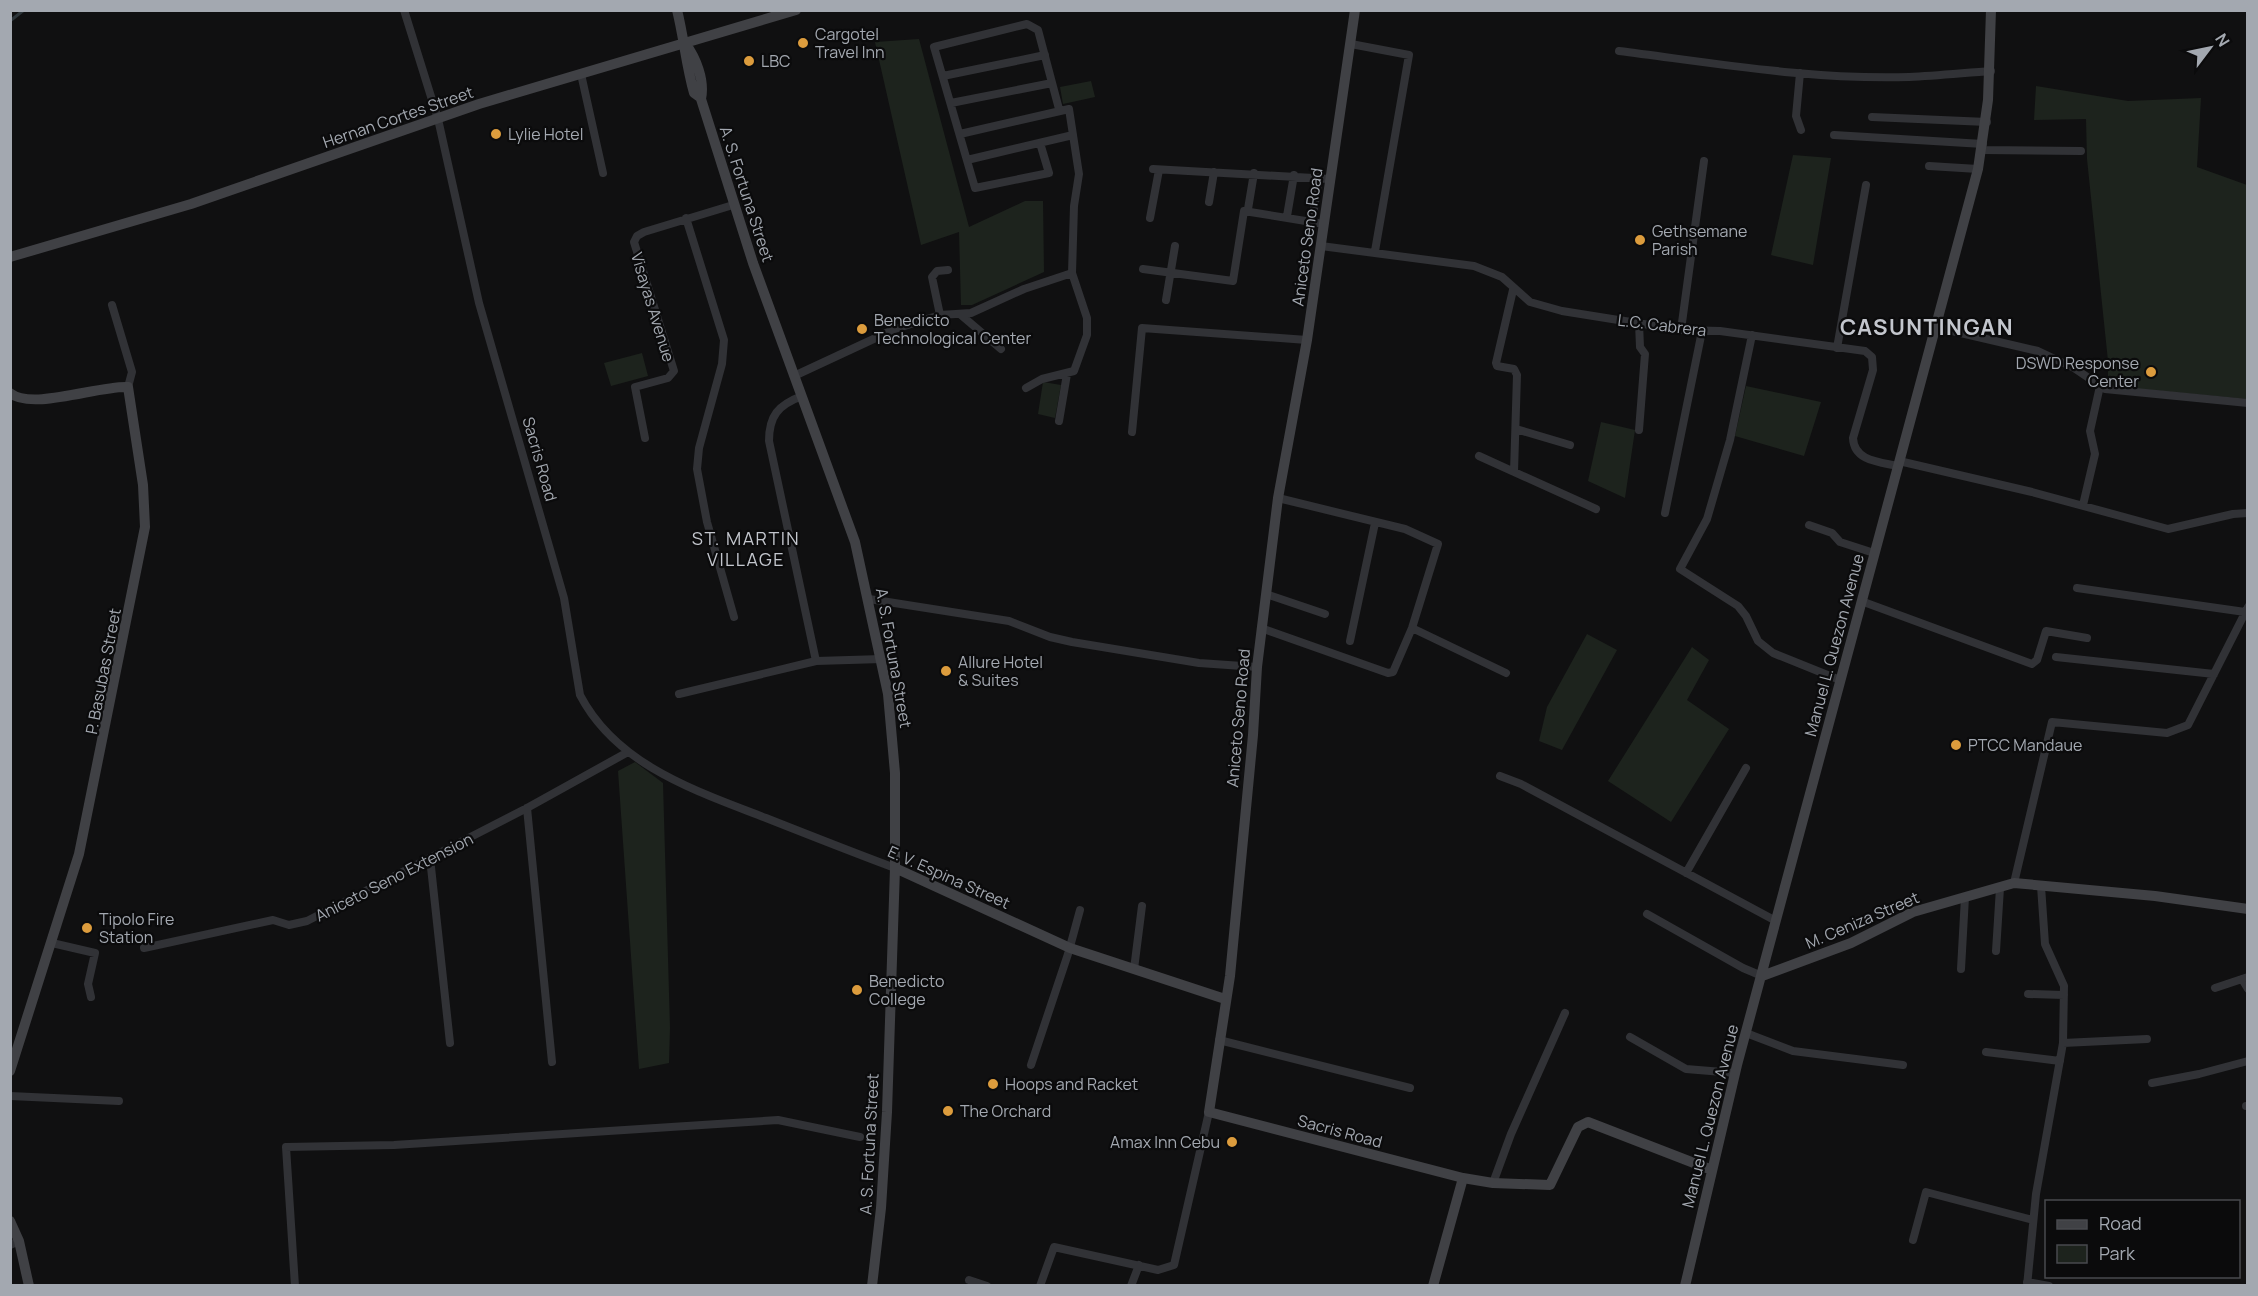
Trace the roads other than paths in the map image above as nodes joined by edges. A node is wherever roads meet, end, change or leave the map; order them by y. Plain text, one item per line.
1 (404, 10) edge
2 (677, 10) edge
3 (796, 10) edge
4 (1354, 10) edge
5 (1991, 10) edge
6 (685, 43) junction
7 (1351, 44) junction
8 (1619, 51) dead end
9 (1045, 55) junction
10 (1991, 71) junction
11 (1800, 73) junction
12 (581, 74) junction
13 (943, 76) junction
14 (1052, 83) junction
15 (951, 103) junction
16 (1059, 109) junction
17 (1872, 117) dead end
18 (438, 119) junction
19 (1987, 122) junction
20 (1801, 130) dead end
21 (960, 134) junction
22 (1073, 135) junction
23 (1834, 135) dead end
24 (1040, 143) junction
25 (1983, 147) junction
26 (2081, 150) dead end
27 (967, 160) junction
28 (1704, 161) dead end
29 (1929, 166) dead end
30 (1978, 169) junction
31 (603, 172) dead end
32 (1214, 172) junction
33 (1254, 173) junction
34 (1294, 175) junction
35 (1325, 178) junction
36 (1866, 185) dead end
37 (1209, 202) dead end
38 (733, 204) junction
39 (1248, 209) dead end
40 (1287, 216) dead end
41 (1150, 218) dead end
42 (686, 219) junction
43 (1312, 221) dead end
44 (1324, 224) junction
45 (1175, 246) dead end
46 (1321, 246) junction
47 (1375, 251) junction
48 (10, 257) edge
49 (1143, 269) dead end
50 (948, 270) dead end
51 (1171, 272) junction
52 (1072, 273) junction
53 (1513, 290) junction
54 (1166, 300) dead end
55 (112, 305) dead end
56 (940, 315) junction
57 (962, 315) junction
58 (1640, 323) junction
59 (1935, 327) junction
60 (1682, 330) junction
61 (1702, 331) junction
62 (1752, 335) junction
63 (1307, 340) junction
64 (1838, 348) junction
65 (1001, 349) dead end
66 (1068, 374) junction
67 (794, 376) junction
68 (2100, 386) junction
69 (128, 387) junction
70 (1026, 388) dead end
71 (10, 393) edge
72 (802, 396) junction
73 (2247, 403) edge
74 (1059, 421) dead end
75 (1516, 429) junction
76 (1640, 430) dead end
77 (1132, 432) dead end
78 (645, 438) dead end
79 (1570, 445) dead end
80 (1479, 456) dead end
81 (1898, 463) junction
82 (1514, 472) junction
83 (1278, 498) junction
84 (2083, 505) junction
85 (1596, 509) dead end
86 (1665, 513) dead end
87 (2247, 513) edge
88 (1375, 523) junction
89 (1809, 525) dead end
90 (1874, 553) junction
91 (2077, 588) dead end
92 (1266, 594) junction
93 (869, 598) junction
94 (1861, 601) junction
95 (2246, 610) edge
96 (1325, 614) dead end
97 (734, 617) dead end
98 (1261, 628) junction
99 (1412, 628) junction
100 (2087, 638) dead end
101 (1350, 641) dead end
102 (2056, 657) dead end
103 (882, 659) junction
104 (816, 661) junction
105 (1257, 667) junction
106 (1506, 673) dead end
107 (2214, 674) junction
108 (1840, 680) junction
109 (679, 694) dead end
110 (628, 752) junction
111 (1746, 768) dead end
112 (663, 775) joint
113 (1500, 776) dead end
114 (527, 808) junction
115 (430, 858) junction
116 (895, 868) junction
117 (1686, 873) junction
118 (2014, 884) junction
119 (2041, 886) junction
120 (2000, 888) junction
121 (1965, 897) junction
122 (1142, 906) dead end
123 (2247, 909) edge
124 (1080, 910) dead end
125 (1647, 914) dead end
126 (1776, 921) junction
127 (52, 943) junction
128 (144, 948) dead end
129 (1070, 948) junction
130 (1996, 951) dead end
131 (1134, 969) junction
132 (1961, 969) dead end
133 (1762, 976) junction
134 (2245, 978) edge
135 (2215, 988) dead end
136 (2247, 989) edge
137 (2028, 994) dead end
138 (2064, 995) junction
139 (91, 997) dead end
140 (1225, 999) junction
141 (1565, 1013) dead end
142 (1746, 1033) junction
143 (1630, 1037) dead end
144 (2147, 1039) dead end
145 (1219, 1040) junction
146 (450, 1043) dead end
147 (2062, 1043) junction
148 (1986, 1052) dead end
149 (2060, 1061) junction
150 (2247, 1061) edge
151 (552, 1062) dead end
152 (1030, 1065) dead end
153 (1903, 1065) dead end
154 (10, 1071) edge
155 (1735, 1073) junction
156 (2152, 1083) dead end
157 (1410, 1088) dead end
158 (10, 1096) edge
159 (119, 1101) dead end
160 (1209, 1112) junction
161 (861, 1137) dead end
162 (1712, 1170) junction
163 (1463, 1178) junction
164 (1493, 1183) junction
165 (2033, 1220) junction
166 (10, 1221) edge
167 (1913, 1240) dead end
168 (15, 1243) edge
169 (1139, 1265) junction
170 (969, 1280) dead end
171 (2027, 1284) edge
172 (29, 1286) edge
173 (295, 1286) edge
174 (872, 1286) edge
175 (987, 1286) edge
176 (1040, 1286) edge
177 (1131, 1286) edge
178 (1433, 1286) edge
179 (1685, 1286) edge
180 (2049, 1286) edge

1 - 18 street, Sacris Road
2 - 6 street, A. S. Fortuna Street
3 - 6 street, Hernan Cortes Street
4 - 7 street, Aniceto Seno Road
5 - 10 street, Manuel L. Quezon Avenue
6 - 12 street, Hernan Cortes Street
6 - 38 street, A. S. Fortuna Street
7 - 35 street, Aniceto Seno Road
7 - 47 street
8 - 11 street
9 - 13 street
9 - 13 street
9 - 14 street
10 - 11 street
10 - 19 street, Manuel L. Quezon Avenue
11 - 20 street
12 - 18 street, Hernan Cortes Street
12 - 31 street
13 - 15 street
14 - 15 street
14 - 16 street
15 - 21 street
16 - 21 street
16 - 22 street
17 - 19 street
18 - 48 street, Hernan Cortes Street
18 - 110 street, Sacris Road
19 - 25 street, Manuel L. Quezon Avenue
21 - 27 street
22 - 24 street
22 - 52 street
23 - 25 street
24 - 27 street
24 - 27 street
25 - 26 street
25 - 30 street, Manuel L. Quezon Avenue
28 - 60 street
29 - 30 street
30 - 59 street, Manuel L. Quezon Avenue
32 - 33 street
32 - 37 street
32 - 41 street
33 - 34 street
33 - 39 street
34 - 35 street
34 - 40 street
35 - 43 street
35 - 44 street, Aniceto Seno Road
36 - 64 street
38 - 42 street, Visayas Avenue
38 - 67 street, A. S. Fortuna Street
42 - 78 street, Visayas Avenue
42 - 97 street
44 - 46 street, Aniceto Seno Road
44 - 51 street
45 - 51 street
46 - 47 street, L.C. Cabrera
46 - 63 street, Aniceto Seno Road
47 - 53 street, L.C. Cabrera
49 - 51 street
50 - 56 street
51 - 54 street
52 - 57 street
52 - 66 street
53 - 58 street, L.C. Cabrera
53 - 75 street
55 - 69 street
56 - 57 street
56 - 67 street
57 - 65 street
58 - 60 street, L.C. Cabrera
58 - 76 street
59 - 68 street
59 - 81 street, Manuel L. Quezon Avenue
60 - 61 street, L.C. Cabrera
61 - 62 street, L.C. Cabrera
61 - 86 street
62 - 64 street, L.C. Cabrera
62 - 108 street
63 - 77 street
63 - 83 street, Aniceto Seno Road
64 - 81 street, L.C. Cabrera
66 - 70 street
66 - 74 street
67 - 72 street, A. S. Fortuna Street
68 - 73 street
68 - 84 street
69 - 71 street
69 - 127 street, P. Basubas Street
72 - 93 street, A. S. Fortuna Street
72 - 104 street
75 - 79 street
75 - 82 street
80 - 82 street
81 - 84 street
81 - 90 street, Manuel L. Quezon Avenue
82 - 85 street
83 - 88 street
83 - 92 street, Aniceto Seno Road
84 - 87 street
88 - 99 street
88 - 101 street
89 - 90 street
90 - 94 street, Manuel L. Quezon Avenue
91 - 95 street
92 - 96 street
92 - 98 street, Aniceto Seno Road
93 - 103 street, A. S. Fortuna Street
93 - 105 street
94 - 100 street
94 - 108 street, Manuel L. Quezon Avenue
95 - 107 street
98 - 99 street
98 - 105 street, Aniceto Seno Road
99 - 106 street
102 - 107 street
103 - 104 street
103 - 116 street, A. S. Fortuna Street
104 - 109 street
105 - 140 street, Aniceto Seno Road
107 - 118 street
108 - 126 street, Manuel L. Quezon Avenue
110 - 112 street, Sacris Road
110 - 114 street, Aniceto Seno Extension
111 - 117 street
112 - 116 street, E. V. Espina Street
113 - 117 street
114 - 115 street, Aniceto Seno Extension
114 - 151 street
115 - 128 street, Aniceto Seno Extension
115 - 146 street
116 - 129 street, E. V. Espina Street
116 - 174 street, A. S. Fortuna Street
117 - 126 street
118 - 119 street, M. Ceniza Street
118 - 120 street, M. Ceniza Street
119 - 123 street, M. Ceniza Street
119 - 138 street
120 - 121 street, M. Ceniza Street
120 - 130 street
121 - 132 street
121 - 133 street, M. Ceniza Street
122 - 131 street
124 - 129 street
125 - 133 street
126 - 133 street, Manuel L. Quezon Avenue
127 - 139 street
127 - 154 street, P. Basubas Street
129 - 131 street, E. V. Espina Street
129 - 152 street
131 - 140 street, E. V. Espina Street
133 - 142 street, Manuel L. Quezon Avenue
134 - 135 street
134 - 136 street
137 - 138 street
138 - 147 street
140 - 145 street, Aniceto Seno Road
141 - 164 street
142 - 153 street
142 - 155 street, Manuel L. Quezon Avenue
143 - 155 street
144 - 147 street
145 - 157 street
145 - 160 street, Aniceto Seno Road
147 - 149 street
148 - 149 street
149 - 165 street
150 - 156 street
155 - 162 street, Manuel L. Quezon Avenue
158 - 159 street
160 - 163 street, Sacris Road
160 - 169 street, Aniceto Seno Road
161 - 173 street
162 - 164 street, Sacris Road
162 - 179 street, Manuel L. Quezon Avenue
163 - 164 street, Sacris Road
163 - 178 street
165 - 167 street
165 - 171 street
166 - 168 street
168 - 172 street
169 - 176 street, Aniceto Seno Road
169 - 177 street
170 - 175 street
171 - 180 street

